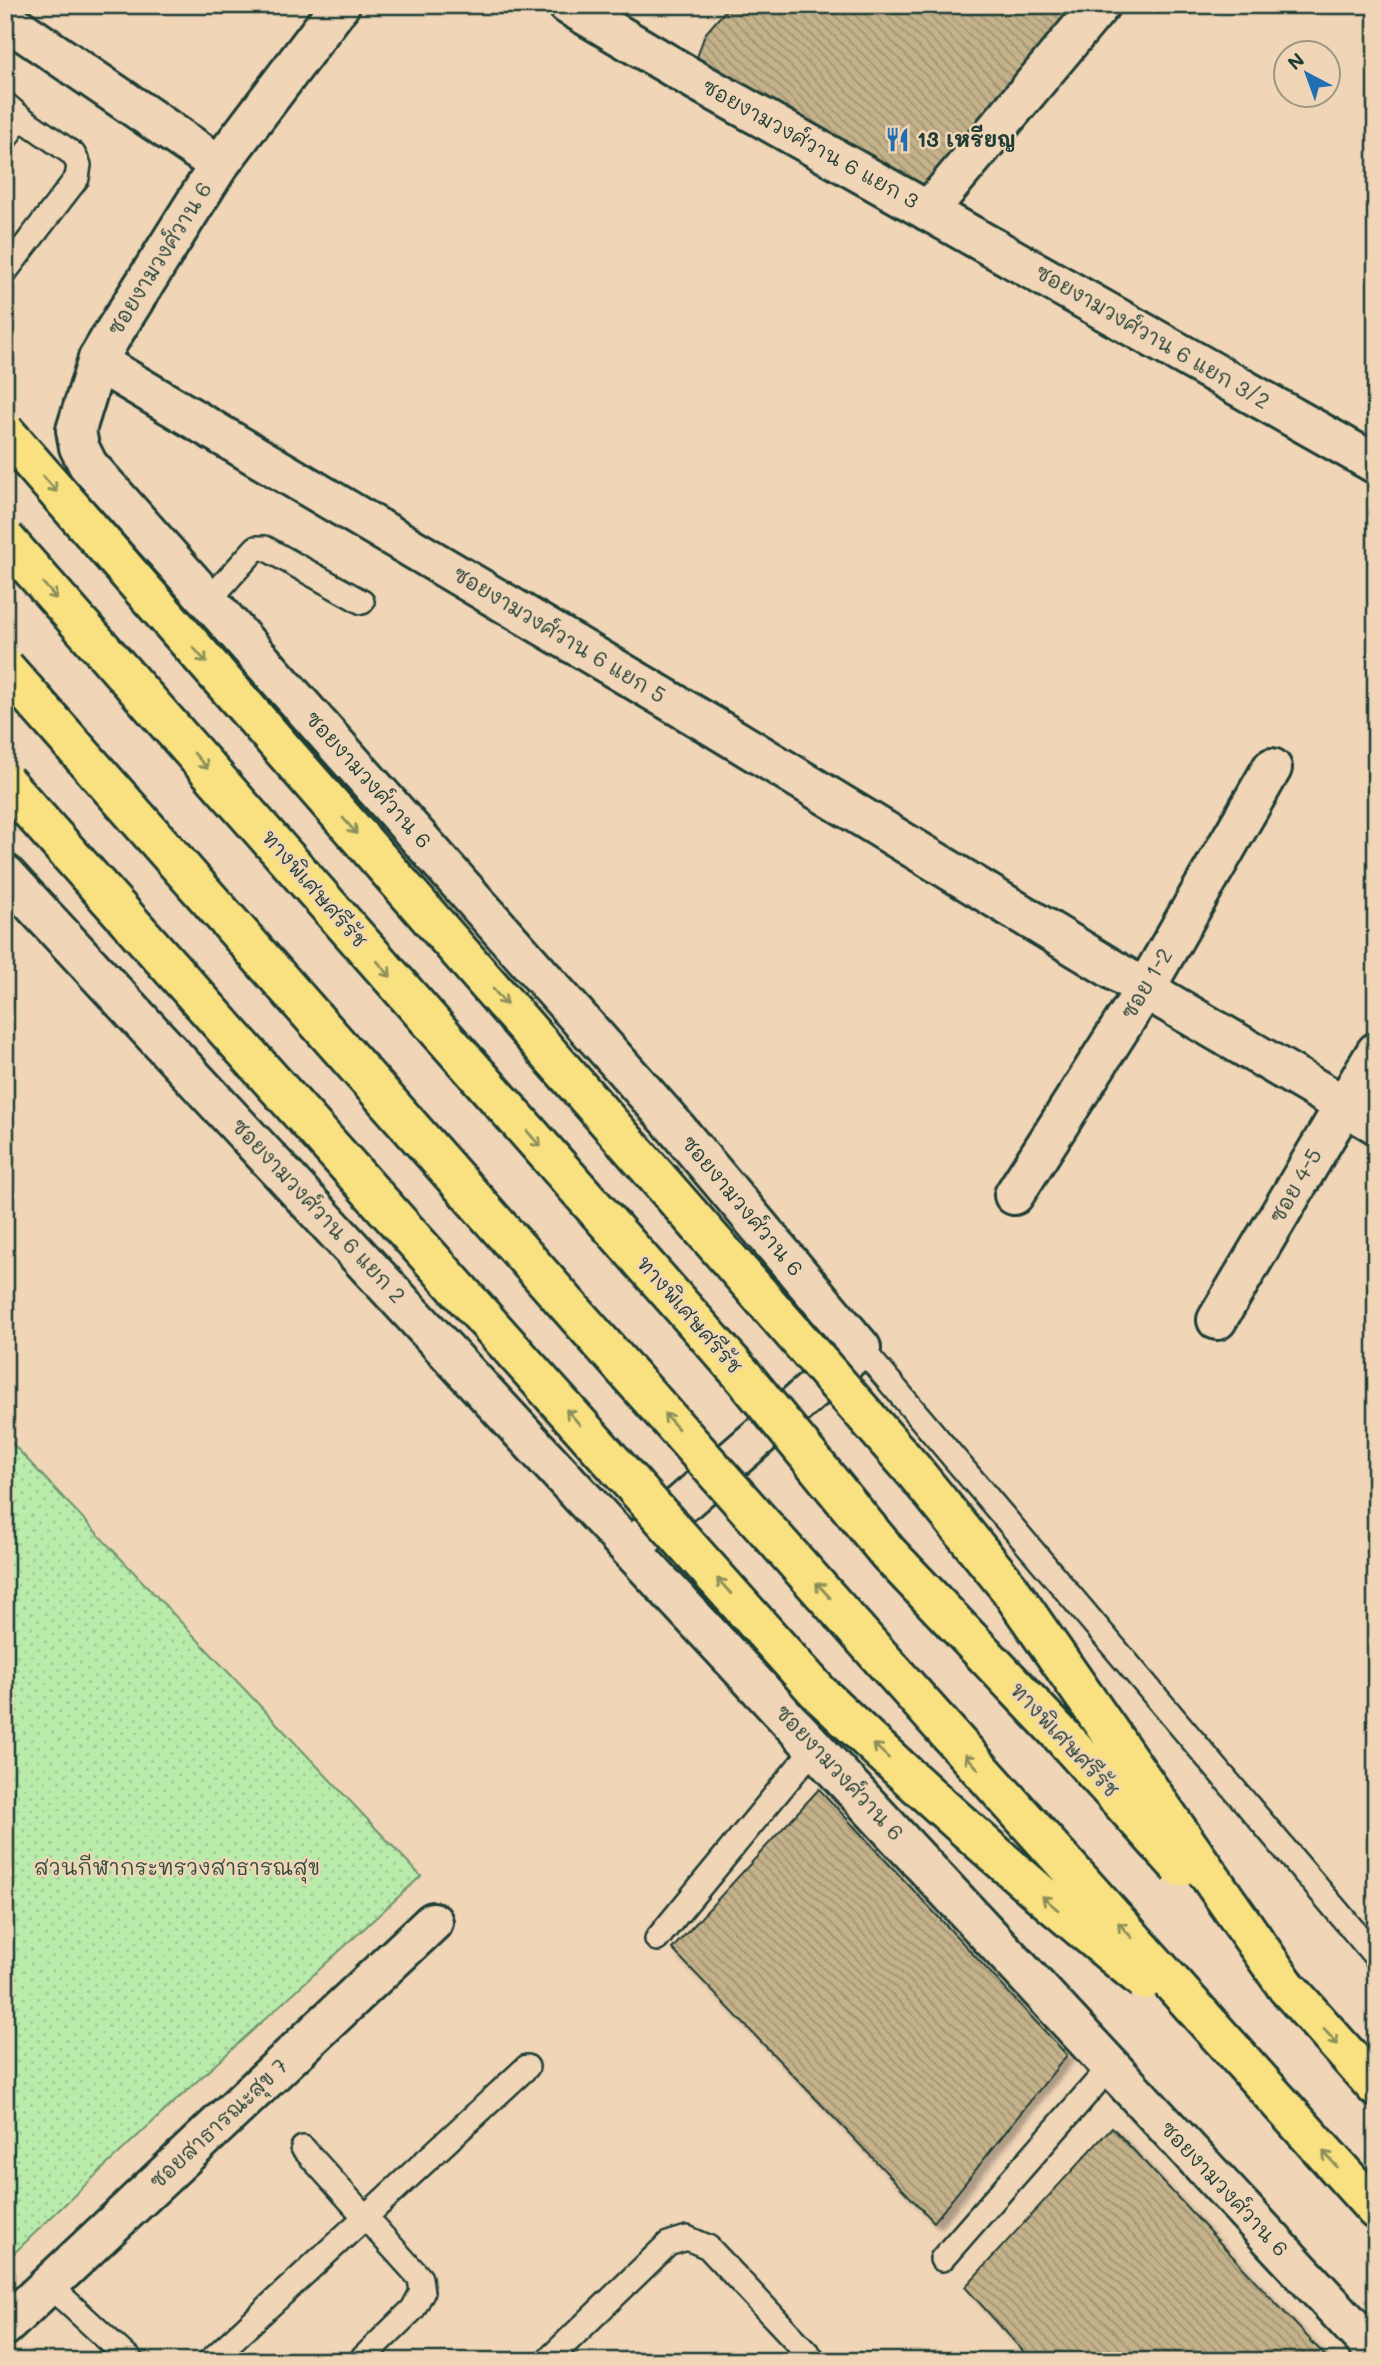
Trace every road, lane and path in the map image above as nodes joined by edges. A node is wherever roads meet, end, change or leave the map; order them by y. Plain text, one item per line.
1 (340, 5) edge
2 (568, 5) edge
3 (1101, 5) edge
4 (5, 19) edge
5 (12, 111) edge
6 (5, 139) edge
7 (219, 165) junction
8 (928, 211) junction
9 (5, 272) edge
10 (98, 359) junction
11 (5, 432) edge
12 (1376, 464) edge
13 (5, 539) edge
14 (208, 601) junction
15 (362, 603) dead end
16 (5, 668) edge
17 (1272, 768) dead end
18 (5, 782) edge
19 (5, 874) edge
20 (1145, 989) junction
21 (1376, 1052) edge
22 (1360, 1114) edge
23 (1014, 1195) dead end
24 (1217, 1320) dead end
25 (861, 1348) junction
26 (630, 1549) junction
27 (815, 1747) junction
28 (433, 1922) dead end
29 (657, 1939) dead end
30 (1376, 1957) edge
31 (1286, 1986) junction
32 (1236, 2054) junction
33 (527, 2067) dead end
34 (1111, 2067) junction
35 (1376, 2087) edge
36 (303, 2148) dead end
37 (1376, 2210) edge
38 (365, 2215) junction
39 (943, 2259) dead end
40 (49, 2285) junction
41 (5, 2326) edge
42 (1376, 2352) edge
43 (131, 2361) edge
44 (210, 2361) edge
45 (360, 2361) edge
46 (547, 2361) edge
47 (814, 2361) edge

1 - 7 street
2 - 8 street, ซอยงามวงศ์วาน 6 แยก 3
3 - 8 street, ซอยงามวงศ์วาน 6 แยก 3
4 - 7 street, ซอยงามวงศ์วาน 6
5 - 6 lane
5 - 9 lane
7 - 10 street, ซอยงามวงศ์วาน 6
8 - 12 street, ซอยงามวงศ์วาน 6 แยก 3/2
10 - 14 street, ซอยงามวงศ์วาน 6
10 - 20 street, ซอยงามวงศ์วาน 6 แยก 5
11 -> 31 highway, bridge
13 -> 31 highway, ทางพิเศษศรีรัช, bridge
14 - 15 lane
14 - 25 street, ซอยงามวงศ์วาน 6
32 -> 16 highway, bridge
17 - 20 street, ซอย 1-2
32 -> 18 highway, bridge
19 - 26 street, ซอยงามวงศ์วาน 6 แยก 2
20 - 22 street, ซอยงามวงศ์วาน 6 แยก 5
20 - 23 street, ซอย 1-2
21 - 22 street, ซอย 4-5
22 - 24 street, ซอย 4-5
25 - 26 street
25 - 30 lane
26 - 27 street, ซอยงามวงศ์วาน 6
27 - 29 lane
27 - 34 street, ซอยงามวงศ์วาน 6
28 - 40 street, ซอยสาธารณะสุข 7
31 -> 35 highway, ทางพิเศษศรีรัช
37 -> 32 highway
33 - 38 lane
34 - 39 lane
34 - 42 street, ซอยงามวงศ์วาน 6
36 - 38 lane
38 - 44 lane
38 - 45 lane
40 - 41 street, ซอยสาธารณะสุข 7
40 - 43 lane
46 - 47 lane

